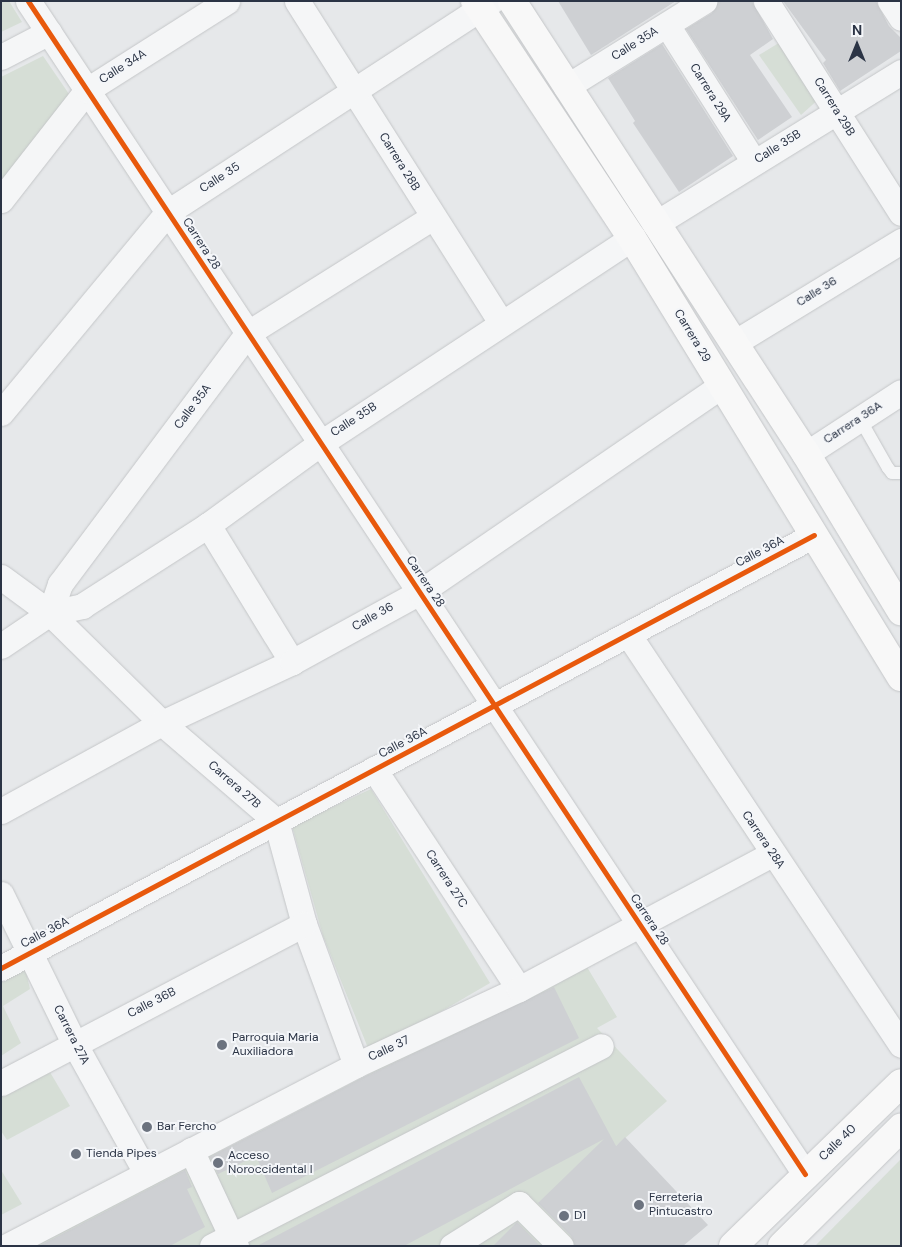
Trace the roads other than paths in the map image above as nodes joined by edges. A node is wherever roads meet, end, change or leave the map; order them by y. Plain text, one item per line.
1 (28, 1) edge
2 (227, 1) edge
3 (297, 1) edge
4 (512, 1) edge
5 (704, 1) edge
6 (766, 1) edge
7 (890, 1) edge
8 (482, 4) edge
9 (200, 8) edge
10 (901, 18) edge
11 (666, 25) junction
12 (49, 32) junction
13 (1, 57) edge
14 (901, 72) edge
15 (566, 87) junction
16 (87, 90) junction
17 (354, 91) junction
18 (836, 111) junction
19 (754, 162) junction
20 (1, 200) edge
21 (168, 212) junction
22 (901, 213) edge
23 (434, 217) junction
24 (656, 224) junction
25 (632, 238) junction
26 (901, 241) edge
27 (501, 324) junction
28 (248, 334) junction
29 (734, 343) junction
30 (722, 385) junction
31 (901, 392) edge
32 (2, 411) edge
33 (860, 419) junction
34 (320, 443) junction
35 (806, 454) junction
36 (901, 473) edge
37 (208, 525) junction
38 (814, 535) junction
39 (1, 577) edge
40 (420, 592) junction
41 (901, 611) edge
42 (50, 613) junction
43 (628, 634) junction
44 (1, 646) edge
45 (292, 662) junction
46 (901, 677) edge
47 (495, 705) junction
48 (162, 723) junction
49 (374, 769) junction
50 (1, 811) edge
51 (276, 821) junction
52 (772, 854) junction
53 (1, 894) edge
54 (304, 924) junction
55 (640, 924) junction
56 (30, 952) junction
57 (1, 968) edge
58 (518, 989) junction
59 (74, 1043) junction
60 (901, 1045) edge
61 (602, 1046) dead end
62 (356, 1064) junction
63 (1, 1083) edge
64 (901, 1083) edge
65 (901, 1128) edge
66 (192, 1150) junction
67 (146, 1173) junction
68 (805, 1174) junction
69 (227, 1242) edge
70 (7, 1246) edge
71 (452, 1246) edge
72 (561, 1246) edge
73 (733, 1246) edge
74 (782, 1246) edge

1 - 12 street, Carrera 28
2 - 9 street, Calle 34A
3 - 17 street, Carrera 28B
4 - 15 main road
5 - 11 street, Calle 35A
6 - 18 street, Carrera 29B
7 - 10 street
8 - 17 street, Calle 35
8 - 25 main road, Carrera 29
9 - 16 street, Calle 34A
11 - 15 street, Calle 35A
11 - 19 street, Carrera 29A
12 - 13 street
12 - 16 street, Carrera 28
14 - 18 street, Calle 35B
15 - 24 main road
16 - 20 street, Calle 34A
16 - 21 street, Carrera 28
17 - 21 street, Calle 35
17 - 23 street, Carrera 28B
18 - 19 street, Calle 35B
18 - 22 street, Carrera 29B
19 - 24 street, Calle 35B
21 - 28 street, Carrera 28
21 - 32 street, Calle 35
23 - 27 street, Carrera 28B
23 - 28 street, Calle 35A
24 - 29 main road
25 - 27 street, Calle 35B
25 - 30 main road, Carrera 29
26 - 29 street, Calle 36
27 - 34 street, Calle 35B
28 - 34 street, Carrera 28
28 - 42 street, Calle 35A
29 - 35 main road
30 - 38 main road, Carrera 29
30 - 40 street, Calle 36
31 - 33 street, Carrera 36A
33 - 35 street, Carrera 36A
33 - 36 lane
34 - 37 street, Calle 35B
34 - 40 street, Carrera 28
35 - 41 main road
37 - 42 street, Calle 35B
37 - 45 street
38 - 43 street, Calle 36A
38 - 46 main road, Carrera 29
39 - 42 street, Carrera 27B
40 - 45 street, Calle 36
40 - 47 street, Carrera 28
42 - 44 street
42 - 48 street, Carrera 27B
43 - 47 street, Calle 36A
43 - 52 street, Carrera 28A
45 - 48 street, Calle 36
47 - 49 street, Calle 36A
47 - 55 street, Carrera 28
48 - 50 street, Calle 36
48 - 51 street, Carrera 27B
49 - 51 street, Calle 36A
49 - 58 street, Carrera 27C
51 - 54 street
51 - 56 street, Calle 36A
52 - 55 street, Calle 37
52 - 60 street, Carrera 28A
53 - 56 street, Carrera 27A
54 - 59 street, Calle 36B
54 - 62 street
55 - 58 street, Calle 37
55 - 68 street, Carrera 28
56 - 57 street, Calle 36A
56 - 59 street, Carrera 27A
58 - 62 street, Calle 37
59 - 63 street, Calle 36B
59 - 67 street, Carrera 27A
61 - 69 street
62 - 66 street, Calle 37
64 - 68 main road, Calle 40
65 - 74 main road
66 - 67 street, Calle 37
66 - 69 street
67 - 70 street, Calle 37
68 - 73 main road, Calle 40
71 - 72 street

